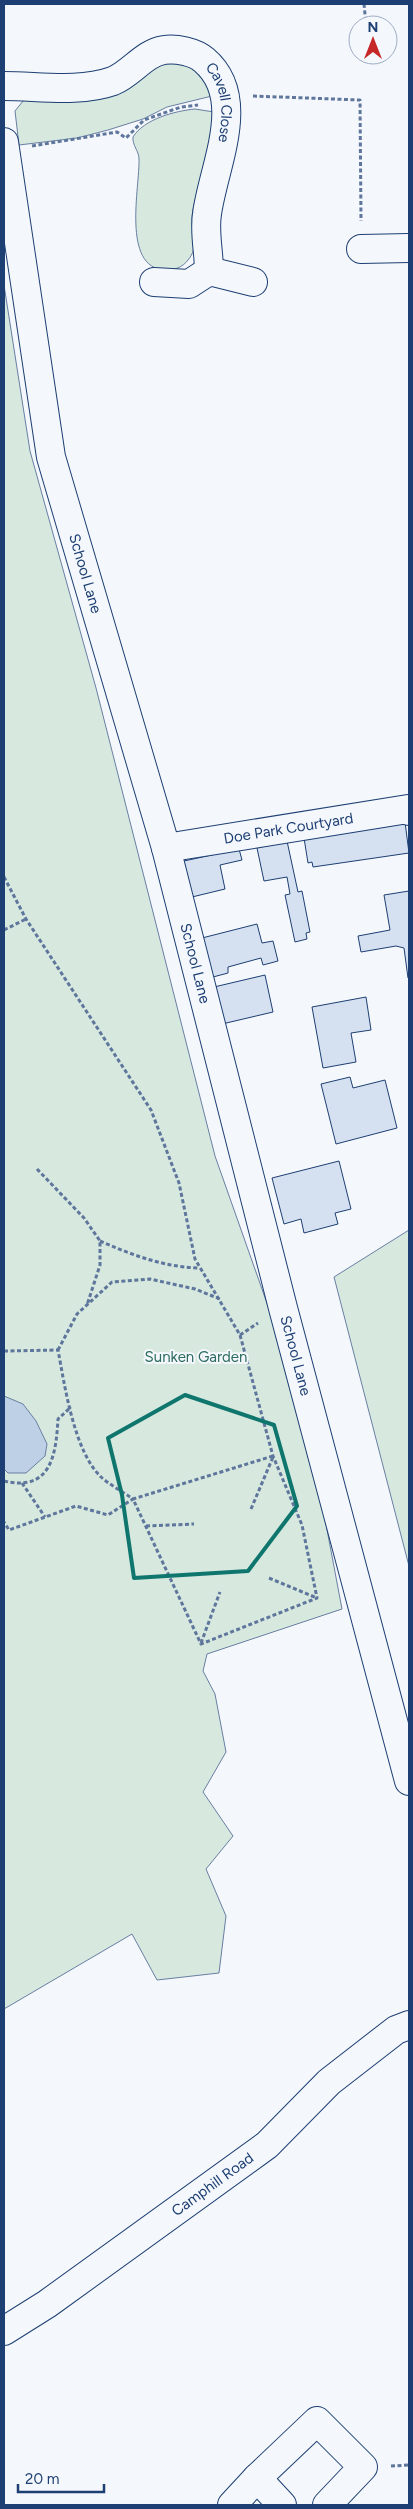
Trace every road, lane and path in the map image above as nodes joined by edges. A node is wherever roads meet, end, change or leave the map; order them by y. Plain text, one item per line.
1 (4, 86) edge
2 (224, 99) junction
3 (5, 146) edge
4 (409, 248) edge
5 (361, 250) joint
6 (209, 271) junction
7 (154, 282) dead end
8 (253, 282) dead end
9 (409, 811) edge
10 (166, 848) junction
11 (4, 877) edge
12 (26, 919) junction
13 (4, 930) edge
14 (37, 1169) dead end
15 (100, 1241) junction
16 (200, 1268) junction
17 (220, 1299) junction
18 (86, 1305) junction
19 (58, 1350) junction
20 (4, 1351) edge
21 (71, 1407) junction
22 (273, 1456) junction
23 (4, 1481) edge
24 (22, 1483) junction
25 (133, 1499) junction
26 (251, 1509) dead end
27 (45, 1517) junction
28 (4, 1522) edge
29 (194, 1524) dead end
30 (146, 1526) junction
31 (269, 1578) dead end
32 (220, 1592) dead end
33 (317, 1598) junction
34 (201, 1644) junction
35 (409, 1781) edge
36 (409, 2025) edge
37 (4, 2332) edge
38 (257, 2478) junction
39 (232, 2505) edge
40 (282, 2505) edge
41 (327, 2505) edge

1 - 2 street, Cavell Close
2 - 3 path
2 - 5 path
2 - 6 street, Cavell Close
3 - 10 street, School Lane
4 - 5 street
6 - 7 street
6 - 8 street
9 - 10 street, Doe Park Courtyard
10 - 35 street, School Lane
11 - 12 path
12 - 13 path
12 - 16 path
14 - 15 path
15 - 16 path
15 - 18 path
16 - 17 path
17 - 18 path
17 - 22 path
18 - 19 path
19 - 20 path
19 - 21 path
21 - 24 path
21 - 25 path
22 - 25 path
22 - 26 path
22 - 33 path
23 - 24 path
24 - 27 path
25 - 27 path
25 - 30 path
27 - 28 path
29 - 30 path
30 - 34 path
31 - 33 path
32 - 34 path
33 - 34 path
36 - 37 street, Camphill Road
38 - 39 street
38 - 40 street
38 - 41 street

